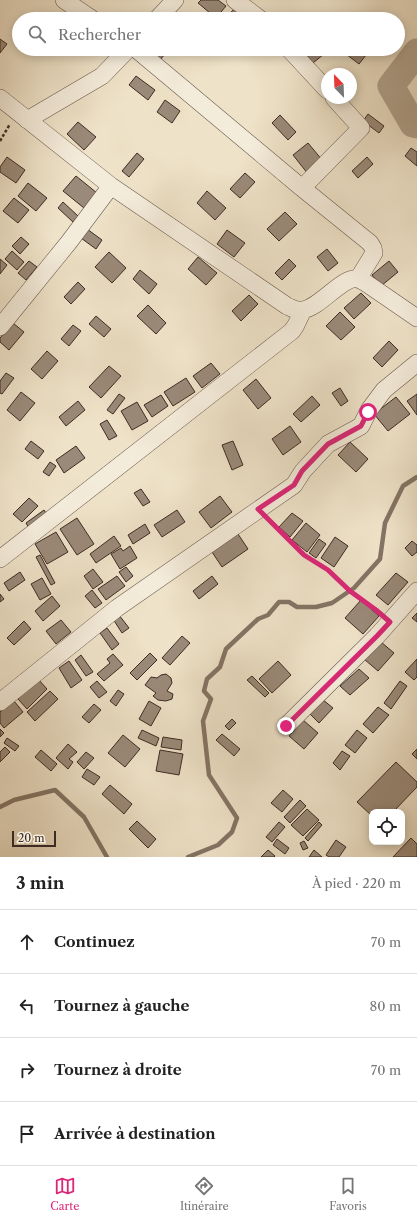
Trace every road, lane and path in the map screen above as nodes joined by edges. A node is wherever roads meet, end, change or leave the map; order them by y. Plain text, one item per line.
1 (64, 0) edge
2 (175, 0) edge
3 (235, 0) edge
4 (82, 12) edge
5 (164, 12) edge
6 (251, 12) edge
7 (121, 56) edge
8 (144, 56) edge
9 (295, 56) edge
10 (321, 84) edge
11 (0, 98) edge
12 (339, 104) edge
13 (27, 120) junction
14 (111, 186) junction
15 (302, 188) junction
16 (358, 279) junction
17 (303, 310) junction
18 (417, 318) edge
19 (0, 326) edge
20 (417, 363) edge
21 (258, 509) junction
22 (0, 560) edge
23 (417, 591) edge
24 (390, 622) junction
25 (0, 702) edge
26 (286, 726) dead end

1 - 4 street
2 - 5 street
3 - 6 street
7 - 13 street
8 - 15 street
9 - 10 street
11 - 13 street
12 - 15 street
13 - 14 street
14 - 17 street
14 - 19 street
15 - 16 street
16 - 17 street
16 - 18 street
17 - 22 street
20 - 21 street
21 - 24 path
21 - 25 street
23 - 24 street
24 - 26 street

